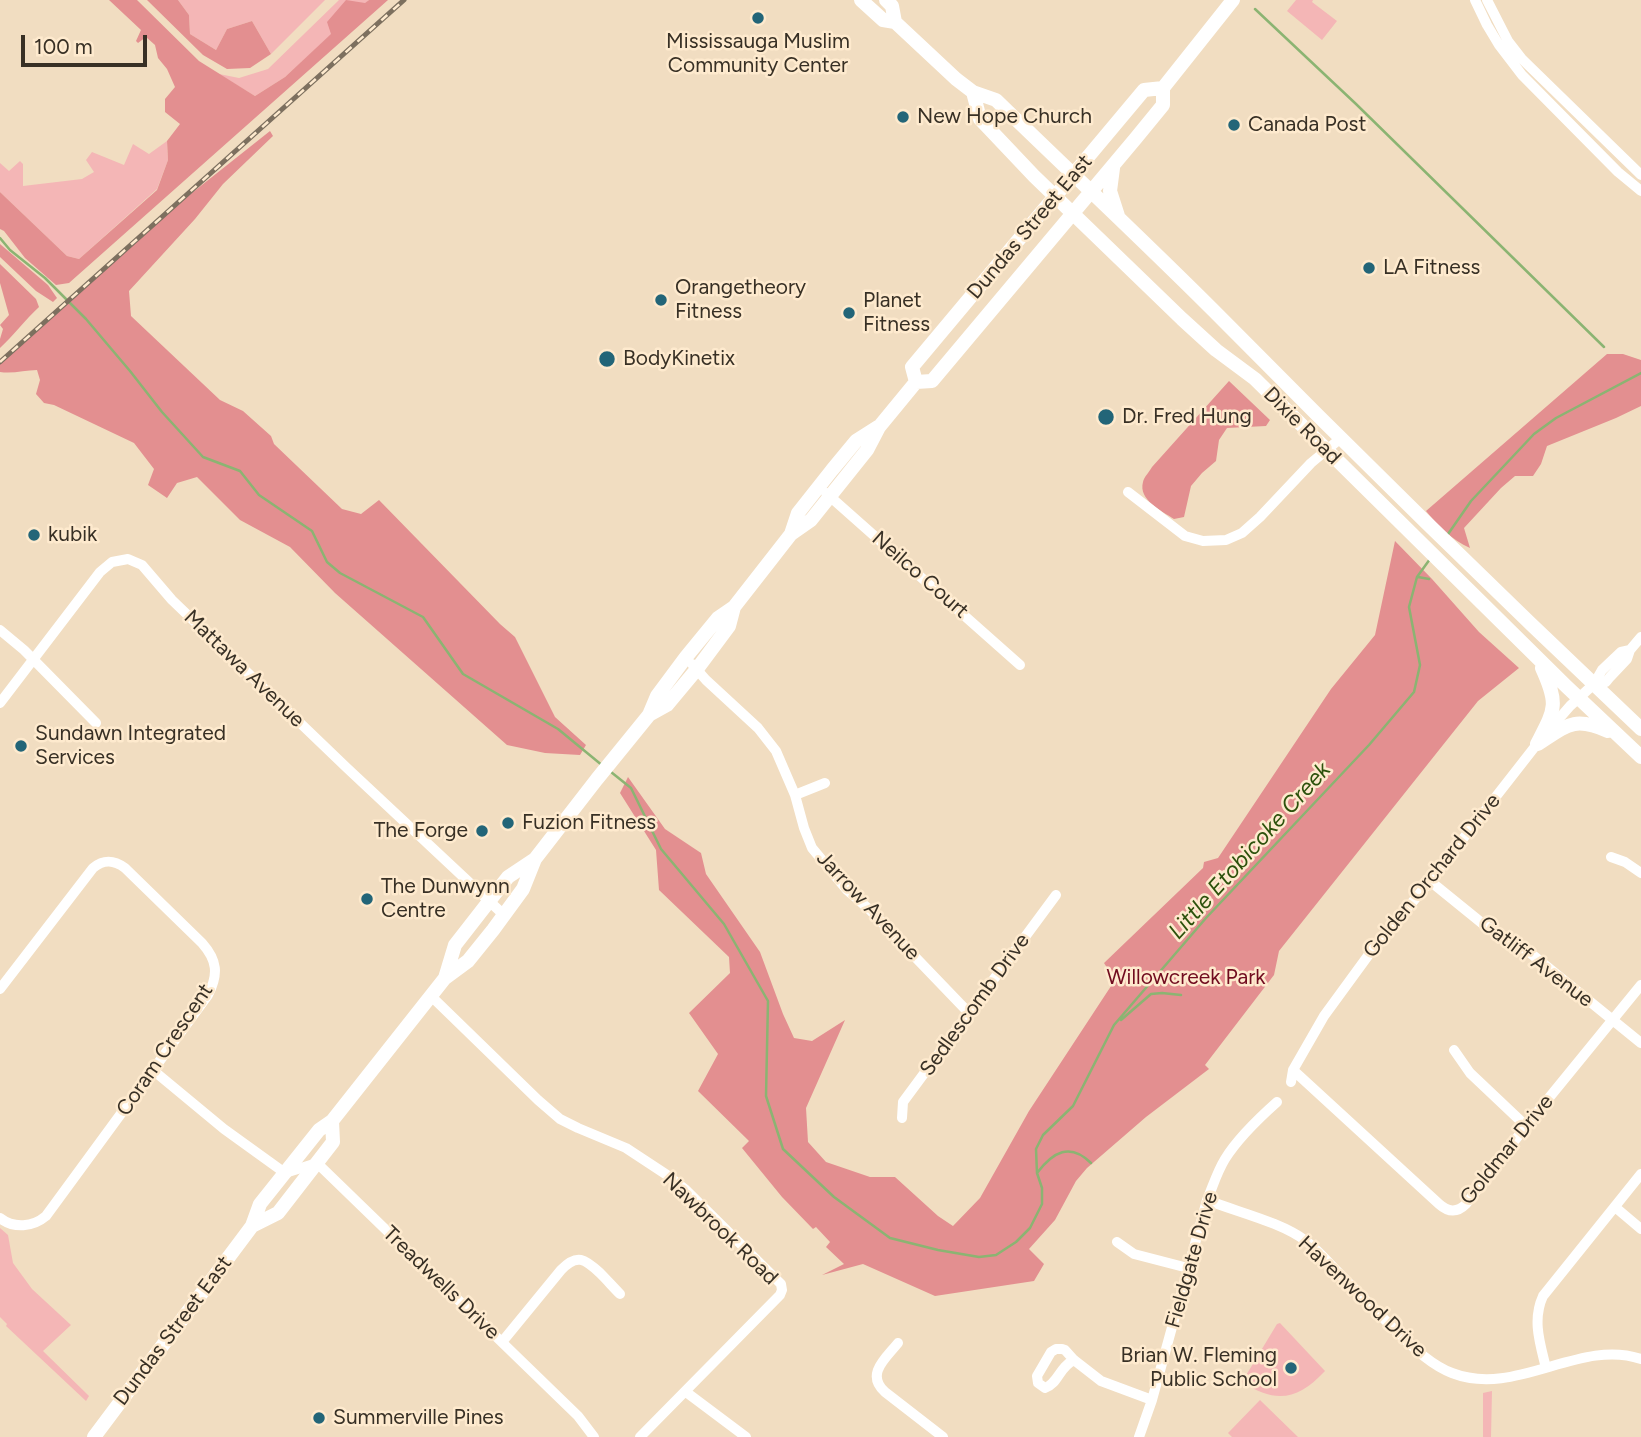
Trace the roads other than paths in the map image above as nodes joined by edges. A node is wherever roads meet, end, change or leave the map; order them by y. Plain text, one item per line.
1 (862, 0) edge
2 (887, 0) edge
3 (1233, 0) edge
4 (1475, 0) edge
5 (1487, 0) edge
6 (895, 22) junction
7 (1163, 88) junction
8 (973, 92) junction
9 (1096, 148) junction
10 (1052, 154) junction
11 (1114, 163) junction
12 (1073, 175) junction
13 (1641, 175) edge
14 (1034, 176) junction
15 (1090, 191) junction
16 (1641, 191) edge
17 (1055, 197) junction
18 (1072, 213) junction
19 (1037, 219) junction
20 (1120, 220) junction
21 (1093, 233) junction
22 (1055, 234) junction
23 (916, 382) junction
24 (1341, 438) junction
25 (1326, 450) junction
26 (824, 491) junction
27 (1128, 492) dead end
28 (734, 607) junction
29 (0, 630) edge
30 (1641, 637) edge
31 (686, 657) junction
32 (1538, 659) junction
33 (33, 660) junction
34 (1020, 665) dead end
35 (696, 669) junction
36 (1594, 684) junction
37 (1579, 698) junction
38 (0, 703) edge
39 (649, 715) junction
40 (96, 723) dead end
41 (1641, 729) edge
42 (1620, 736) junction
43 (1536, 744) junction
44 (1641, 757) edge
45 (824, 783) dead end
46 (794, 795) junction
47 (1611, 857) dead end
48 (535, 859) junction
49 (1641, 873) edge
50 (1430, 881) junction
51 (1056, 895) dead end
52 (489, 902) junction
53 (504, 915) junction
54 (444, 978) junction
55 (1641, 985) edge
56 (0, 989) edge
57 (431, 996) junction
58 (968, 1012) junction
59 (1612, 1020) junction
60 (1641, 1044) edge
61 (1454, 1051) dead end
62 (153, 1071) junction
63 (1292, 1076) joint
64 (1277, 1102) dead end
65 (902, 1118) dead end
66 (332, 1121) junction
67 (1526, 1126) junction
68 (317, 1163) junction
69 (280, 1169) junction
70 (1641, 1174) edge
71 (1207, 1200) junction
72 (1615, 1207) junction
73 (0, 1218) edge
74 (252, 1226) junction
75 (1641, 1229) edge
76 (1116, 1242) dead end
77 (1188, 1268) junction
78 (620, 1294) dead end
79 (502, 1342) junction
80 (898, 1343) dead end
81 (1641, 1359) edge
82 (1074, 1360) dead end
83 (1546, 1368) junction
84 (686, 1392) junction
85 (1152, 1401) junction
86 (94, 1437) edge
87 (594, 1437) edge
88 (640, 1437) edge
89 (746, 1437) edge
90 (943, 1437) edge
91 (1139, 1437) edge

1 - 6 main road, Dixie Road
2 - 6 main road, Dixie Road
3 - 7 main road, Dundas Street East
4 - 16 street
5 - 13 street
6 - 8 main road, Dixie Road
7 - 9 main road, Dundas Street East
7 - 11 main road, Dundas Street East
8 - 10 main road, Dixie Road
8 - 14 main road, Dixie Road
9 - 10 main road
9 - 12 main road, Dundas Street East
10 - 12 main road, Dixie Road
11 - 15 main road, Dundas Street East
11 - 20 main road
12 - 15 main road, Dixie Road
12 - 17 main road, Dundas Street East
14 - 17 main road, Dixie Road
14 - 19 main road
15 - 18 main road, Dundas Street East
15 - 20 main road, Dixie Road
17 - 18 main road, Dixie Road
17 - 19 main road, Dundas Street East
18 - 21 main road, Dixie Road
18 - 22 main road, Dundas Street East
19 - 23 main road, Dundas Street East
20 - 24 main road, Dixie Road
21 - 22 main road
21 - 25 main road, Dixie Road
22 - 23 main road, Dundas Street East
23 - 26 main road, Dundas Street East
24 - 25 street
24 - 36 main road, Dixie Road
25 - 27 street
25 - 32 main road, Dixie Road
26 - 28 main road, Dundas Street East
26 - 34 street, Neilco Court
28 - 31 main road, Dundas Street East
28 - 35 main road, Dundas Street East
29 - 33 street
30 - 36 street, Golden Orchard Drive
31 - 35 street, Jarrow Avenue
31 - 39 main road, Dundas Street East
32 - 37 main road, Dixie Road
32 - 43 main road
33 - 38 street, Mattawa Avenue
33 - 40 street
33 - 52 street, Mattawa Avenue
35 - 39 main road, Dundas Street East
35 - 46 street, Jarrow Avenue
36 - 37 street, Golden Orchard Drive
36 - 41 main road, Dixie Road
37 - 42 main road, Dixie Road
37 - 43 street, Golden Orchard Drive
39 - 48 main road, Dundas Street East
42 - 43 main road
42 - 44 main road, Dixie Road
43 - 50 street, Golden Orchard Drive
45 - 46 street
46 - 58 street, Jarrow Avenue
47 - 49 street
48 - 52 main road, Dundas Street East
48 - 53 main road, Dundas Street East
50 - 59 street, Gatliff Avenue
50 - 63 street, Golden Orchard Drive
51 - 58 street, Sedlescomb Drive
52 - 53 street, Mattawa Avenue
52 - 54 main road, Dundas Street East
53 - 54 main road, Dundas Street East
54 - 57 main road, Dundas Street East
55 - 59 street, Goldmar Drive
56 - 62 street, Coram Crescent
57 - 66 main road, Dundas Street East
57 - 84 street, Nawbrook Road
58 - 65 street, Sedlescomb Drive
59 - 60 street, Gatliff Avenue
59 - 67 street, Goldmar Drive
61 - 67 street
62 - 69 street
62 - 73 street, Coram Crescent
63 - 67 street, Goldmar Drive
64 - 71 street, Fieldgate Drive
66 - 68 main road, Dundas Street East
66 - 69 main road, Dundas Street East
68 - 69 street
68 - 74 main road, Dundas Street East
68 - 79 street, Treadwells Drive
69 - 74 main road, Dundas Street East
70 - 72 street
71 - 77 street, Fieldgate Drive
71 - 83 street, Havenwood Drive
72 - 75 street
72 - 83 street
74 - 86 main road, Dundas Street East
76 - 77 street
77 - 85 street, Fieldgate Drive
78 - 79 street
79 - 87 street, Treadwells Drive
80 - 90 street
81 - 83 street, Havenwood Drive
82 - 85 street
84 - 88 street, Nawbrook Road
84 - 89 street
85 - 91 street, Fieldgate Drive

